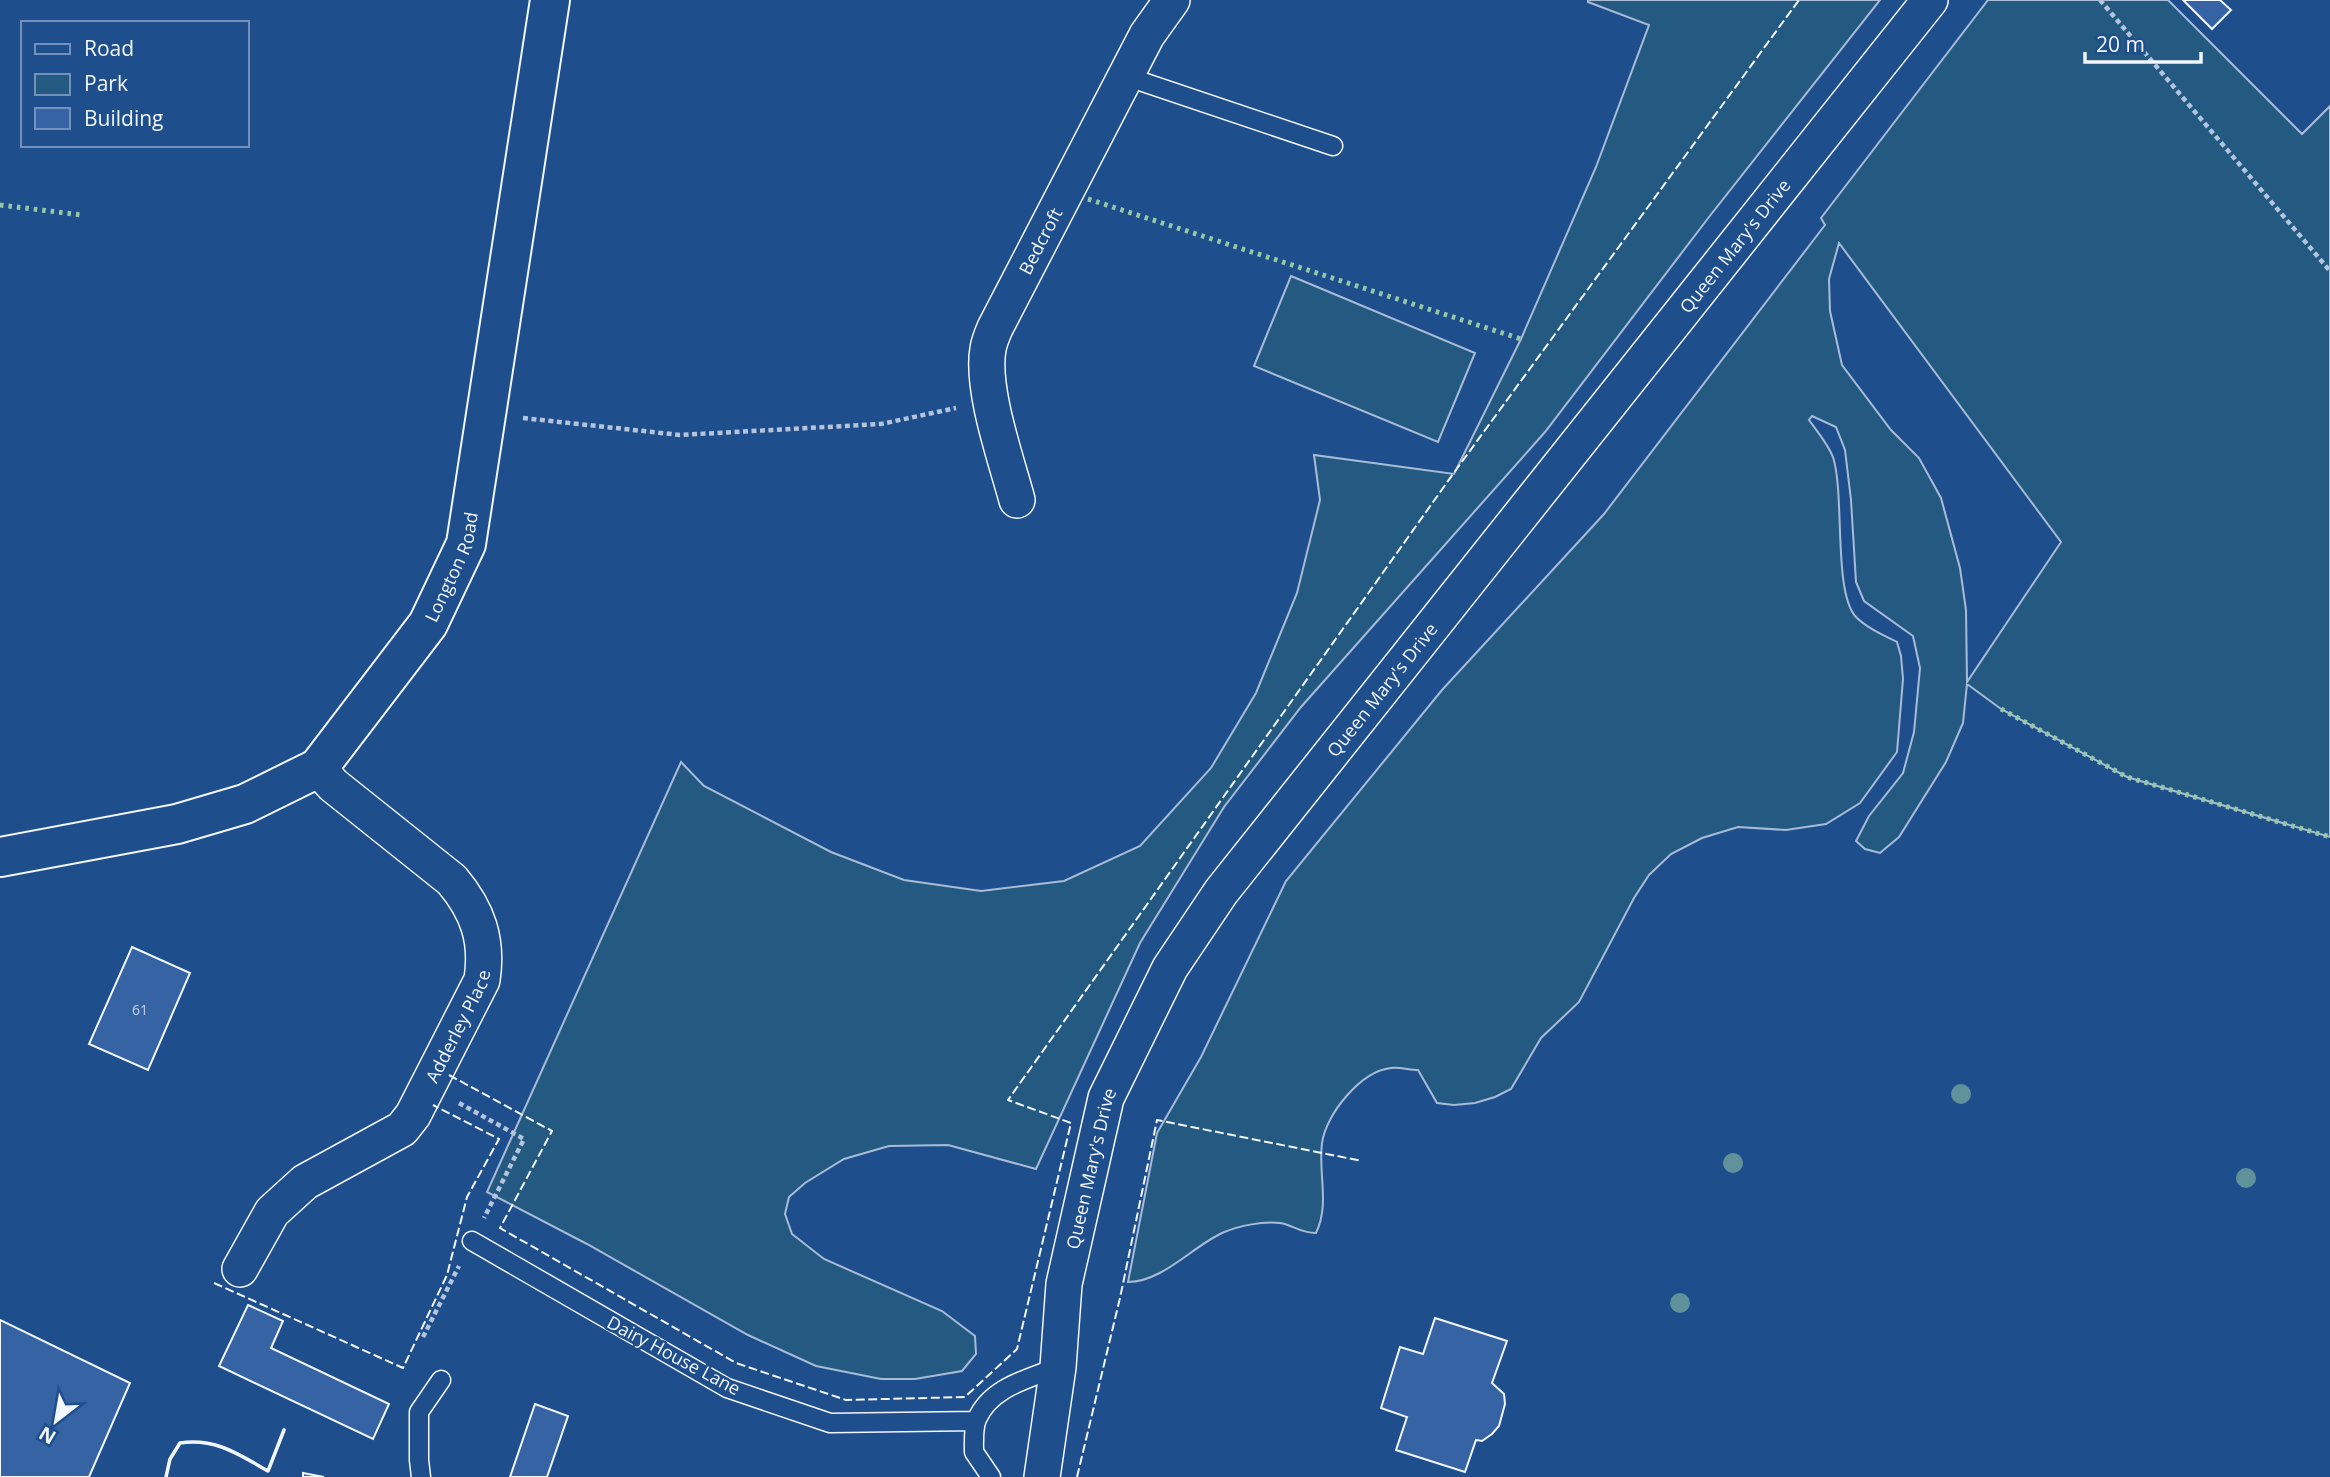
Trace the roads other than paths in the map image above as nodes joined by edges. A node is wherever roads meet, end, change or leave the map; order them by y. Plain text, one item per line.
1 (550, 0) edge
2 (1172, 0) edge
3 (1930, 0) edge
4 (1125, 76) junction
5 (1332, 146) dead end
6 (1017, 500) dead end
7 (318, 768) junction
8 (0, 857) edge
9 (472, 1241) road end
10 (240, 1269) dead end
11 (1058, 1367) junction
12 (441, 1380) dead end
13 (976, 1421) junction
14 (421, 1477) edge
15 (991, 1477) edge
16 (1042, 1477) edge

1 - 7 street, Longton Road
2 - 4 street, Bedcroft
3 - 11 street, Queen Mary's Drive
4 - 5 lane
4 - 6 street, Bedcroft
7 - 8 street, Longton Road
7 - 10 street, Adderley Place
9 - 13 lane, Dairy House Lane
11 - 13 lane
11 - 16 street, Queen Mary's Drive
12 - 14 lane
13 - 15 lane

